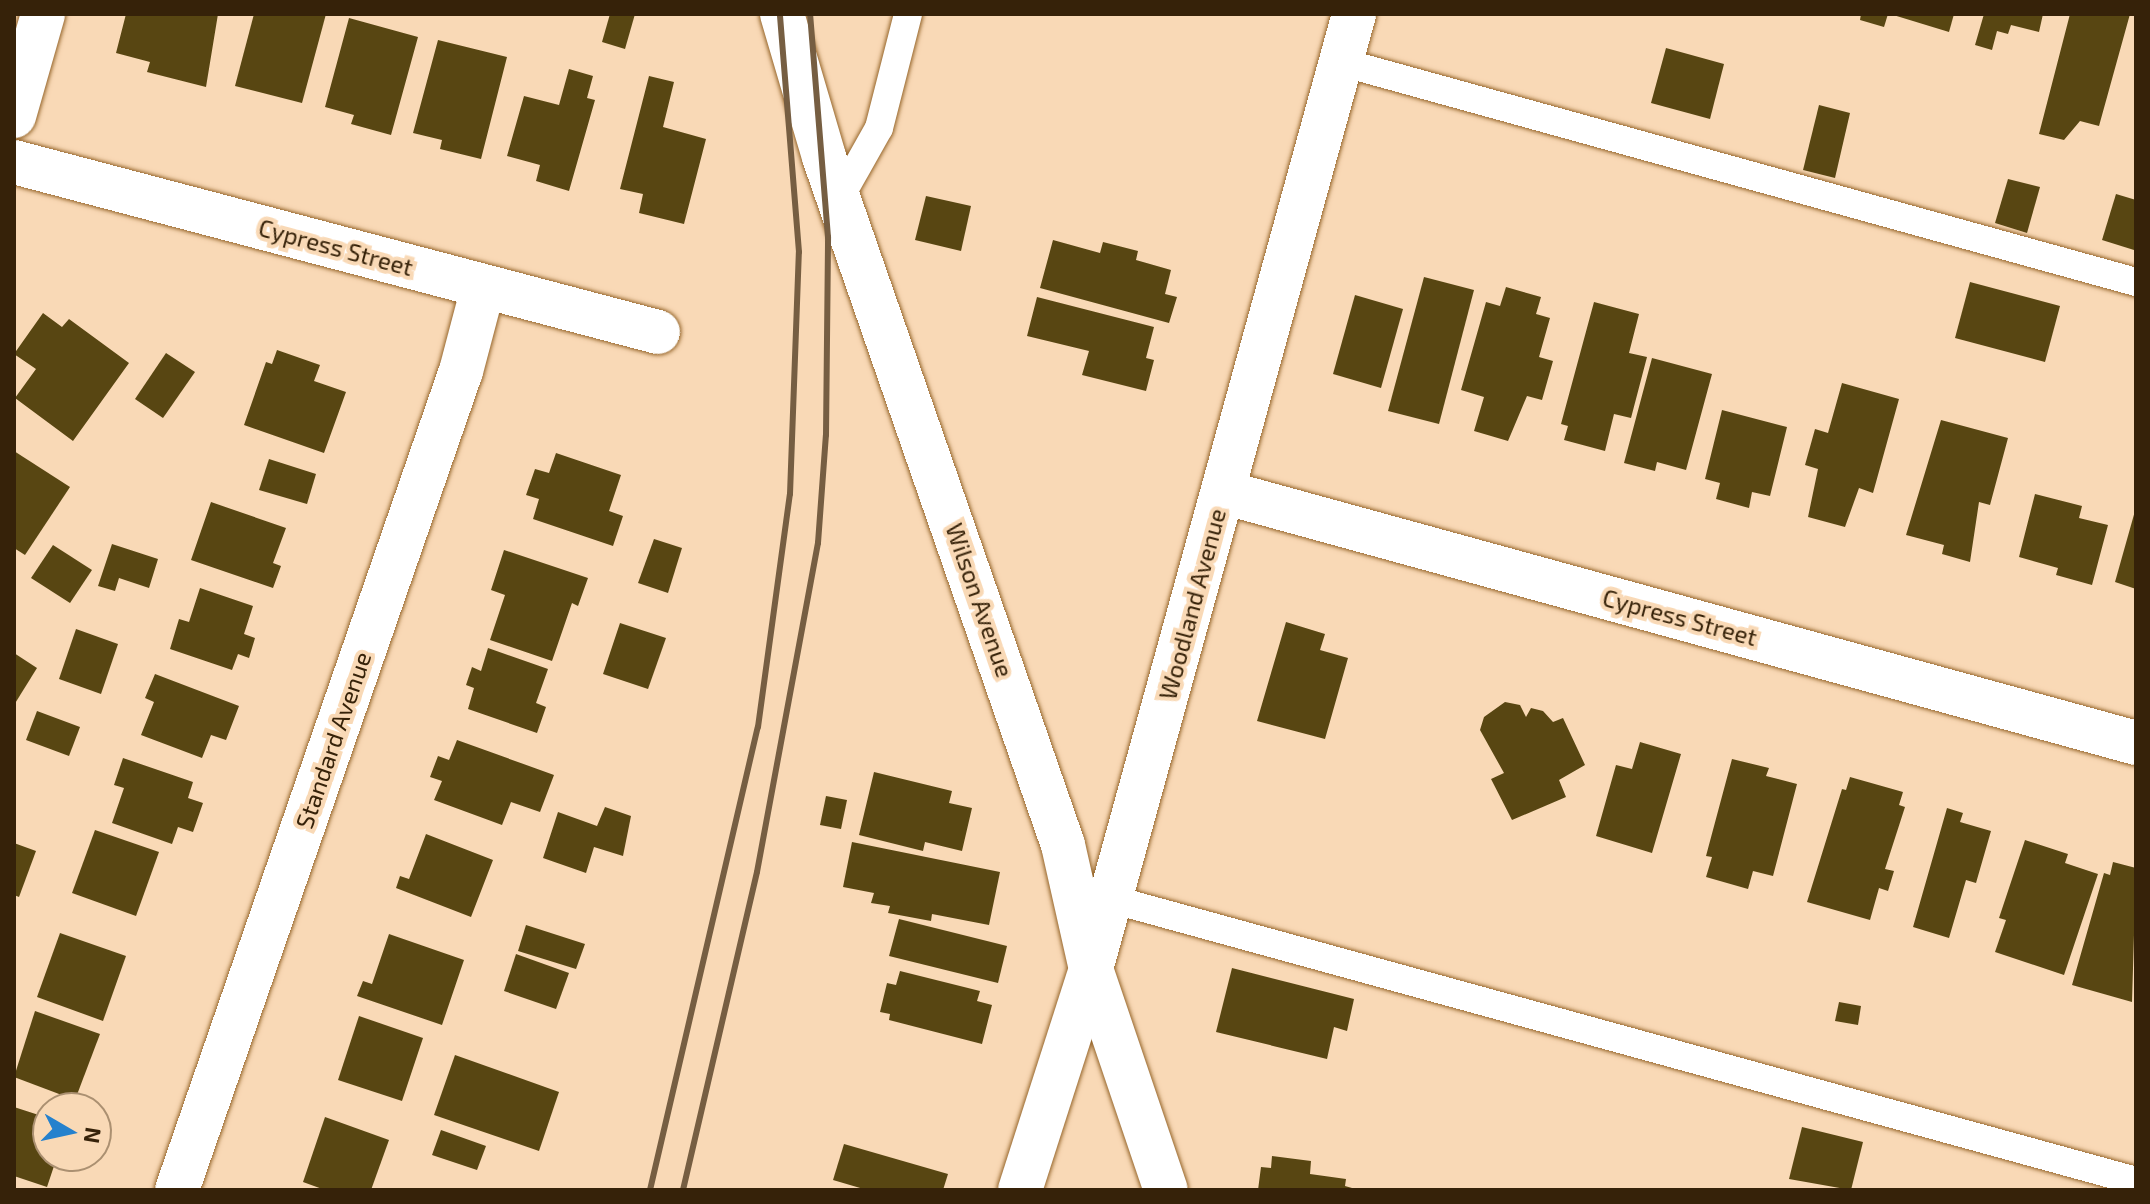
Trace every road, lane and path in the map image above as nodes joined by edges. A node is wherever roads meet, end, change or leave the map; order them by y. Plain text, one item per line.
1 (43, 14) edge
2 (782, 14) edge
3 (908, 14) edge
4 (1354, 14) edge
5 (1341, 62) junction
6 (14, 116) edge
7 (14, 162) edge
8 (839, 199) junction
9 (2136, 282) edge
10 (483, 288) junction
11 (658, 332) dead end
12 (1223, 492) junction
13 (2136, 743) edge
14 (1111, 899) junction
15 (1091, 969) junction
16 (2136, 1181) edge
17 (177, 1190) edge
18 (1020, 1190) edge
19 (1166, 1190) edge

1 - 6 street
2 - 8 street, Wilson Avenue
3 - 8 lane
4 - 5 street, Woodland Avenue
5 - 9 lane
5 - 12 street, Woodland Avenue
7 - 10 street, Cypress Street
8 - 15 street, Wilson Avenue
10 - 11 street, Cypress Street
10 - 17 street, Standard Avenue
12 - 13 street, Cypress Street
12 - 14 street, Woodland Avenue
14 - 15 street, Woodland Avenue
14 - 16 lane
15 - 18 street, Woodland Avenue
15 - 19 street, Wilson Avenue

